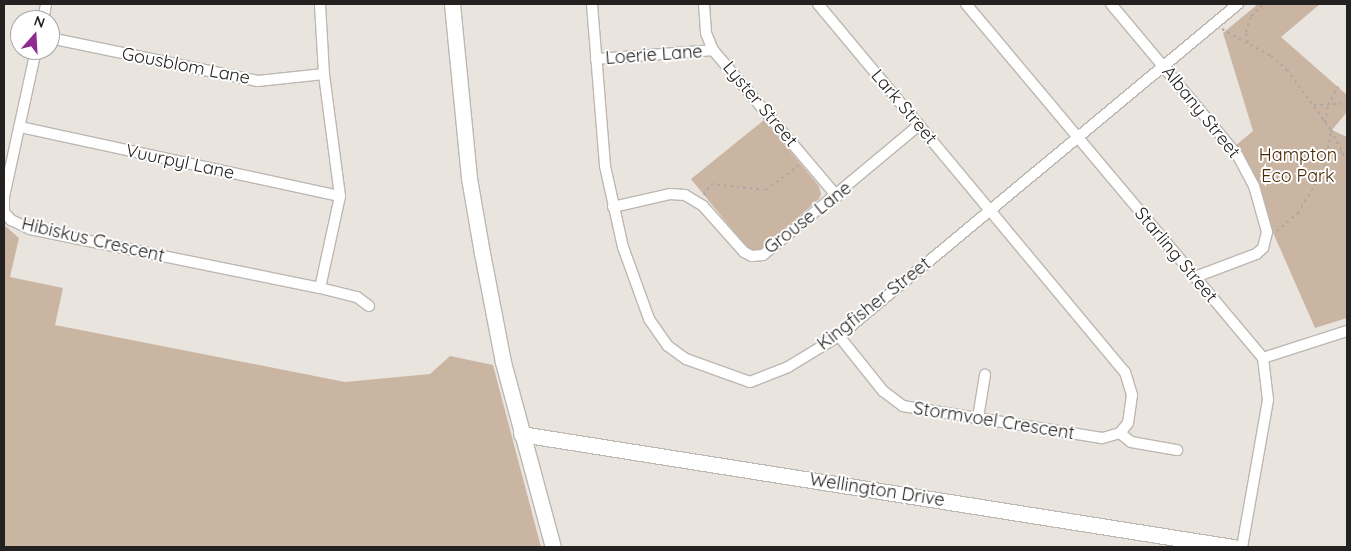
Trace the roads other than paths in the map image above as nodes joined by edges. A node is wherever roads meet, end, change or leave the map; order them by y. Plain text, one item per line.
1 (320, 4) edge
2 (452, 4) edge
3 (592, 4) edge
4 (704, 4) edge
5 (818, 4) edge
6 (966, 4) edge
7 (1110, 4) edge
8 (1238, 4) edge
9 (60, 40) edge
10 (713, 50) junction
11 (596, 59) junction
12 (34, 60) edge
13 (1164, 66) junction
14 (324, 74) junction
15 (919, 125) junction
16 (20, 128) junction
17 (1078, 137) junction
18 (340, 196) junction
19 (837, 196) junction
20 (613, 207) junction
21 (990, 210) junction
22 (1195, 277) junction
23 (320, 288) junction
24 (369, 306) dead end
25 (1347, 331) edge
26 (839, 336) junction
27 (1263, 358) junction
28 (985, 375) dead end
29 (978, 418) junction
30 (1120, 433) junction
31 (521, 434) junction
32 (1177, 450) dead end
33 (553, 547) edge
34 (1232, 547) edge
35 (1242, 547) edge

1 - 14 street
2 - 31 street
3 - 11 street, Kingfisher Street
4 - 10 street, Lyster Street
5 - 15 street, Lark Street
6 - 17 street, Starling Street
7 - 13 street, Albany Street
8 - 13 street, Kingfisher Street
9 - 14 street, Gousblom Lane
10 - 11 street, Loerie Lane
10 - 19 street, Lyster Street
11 - 20 street, Kingfisher Street
12 - 16 street, Hibiskus Crescent
13 - 17 street, Kingfisher Street
13 - 22 street, Albany Street
14 - 18 street
15 - 19 street, Grouse Lane
15 - 21 street, Lark Street
16 - 18 street, Vuurpyl Lane
16 - 23 street, Hibiskus Crescent
17 - 21 street, Kingfisher Street
17 - 22 street, Starling Street
18 - 23 street
19 - 20 street, Grouse Lane
20 - 26 street, Kingfisher Street
21 - 26 street, Kingfisher Street
21 - 30 street
22 - 27 street, Starling Street
23 - 24 street, Hibiskus Crescent
25 - 27 street
26 - 29 street, Stormvoel Crescent
27 - 35 street
28 - 29 street
29 - 30 street, Stormvoel Crescent
30 - 32 street
31 - 33 street
31 - 34 street, Wellington Drive

